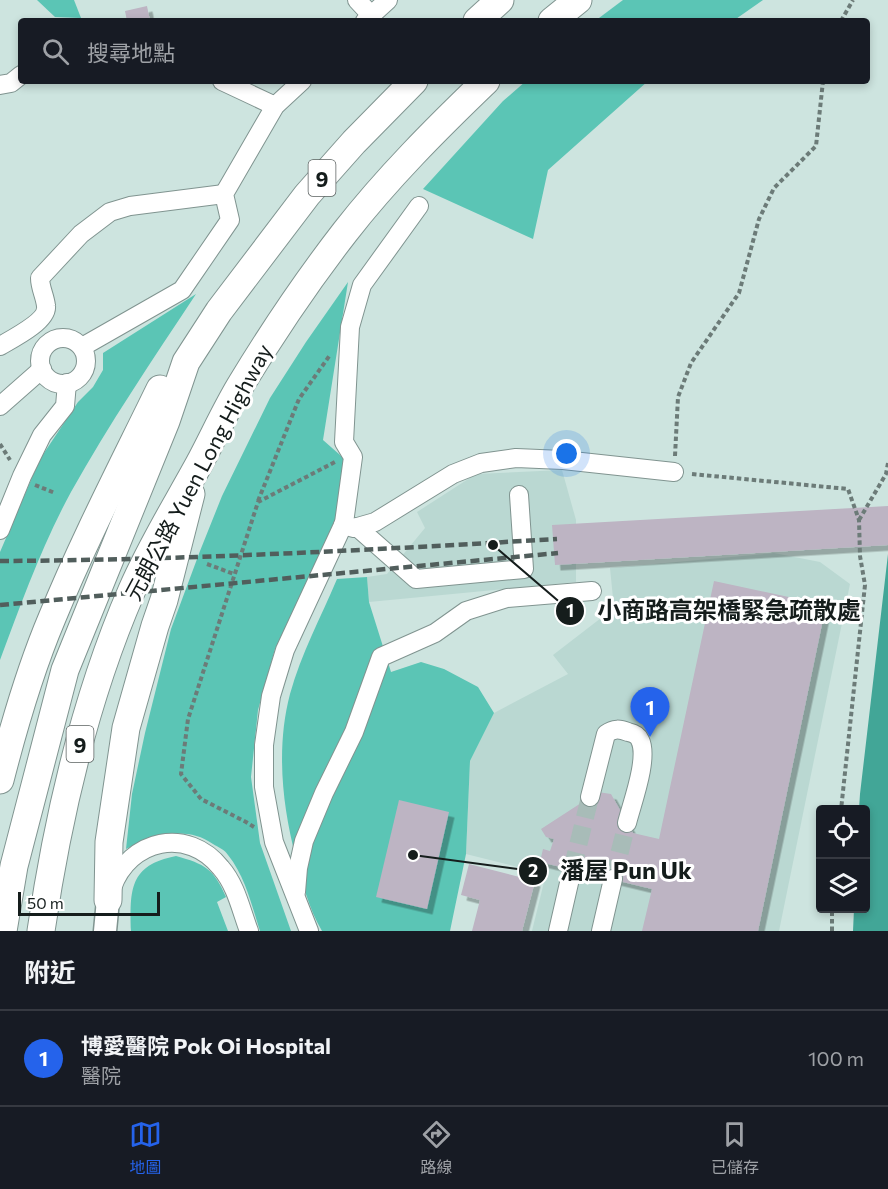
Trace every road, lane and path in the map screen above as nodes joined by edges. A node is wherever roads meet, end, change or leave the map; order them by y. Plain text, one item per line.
1 (357, 0) edge
2 (388, 0) edge
3 (500, 0) edge
4 (579, 0) edge
5 (853, 0) edge
6 (368, 18) edge
7 (480, 18) edge
8 (556, 18) edge
9 (843, 18) edge
10 (18, 77) edge
11 (228, 84) edge
12 (299, 84) edge
13 (411, 84) edge
14 (483, 84) edge
15 (823, 84) edge
16 (0, 85) edge
17 (275, 106) junction
18 (224, 194) junction
19 (419, 206) dead end
20 (350, 327) junction
21 (0, 346) edge
22 (82, 347) junction
23 (186, 362) junction
24 (42, 369) junction
25 (67, 383) junction
26 (160, 389) junction
27 (0, 406) edge
28 (0, 444) edge
29 (353, 457) junction
30 (12, 463) dead end
31 (888, 463) edge
32 (197, 467) junction
33 (674, 472) junction
34 (29, 483) dead end
35 (55, 493) dead end
36 (519, 495) dead end
37 (258, 502) junction
38 (859, 520) junction
39 (348, 525) junction
40 (0, 530) edge
41 (207, 564) dead end
42 (234, 574) junction
43 (592, 591) dead end
44 (0, 714) edge
45 (0, 780) edge
46 (590, 797) tunnel mouth
47 (842, 805) edge
48 (627, 824) tunnel mouth
49 (274, 842) junction
50 (573, 870) tunnel mouth
51 (613, 879) tunnel mouth
52 (296, 897) junction
53 (108, 900) junction
54 (832, 913) edge
55 (3, 931) edge
56 (41, 931) edge
57 (105, 931) edge
58 (249, 931) edge
59 (309, 931) edge
60 (558, 931) edge
61 (601, 931) edge
62 (832, 931) edge

1 - 6 street
2 - 6 street
3 - 7 highway
4 - 8 highway
5 - 9 path
10 - 16 street
11 - 17 street
12 - 17 street
13 - 23 highway, 元朗公路 Yuen Long Highway / 9
14 - 32 highway, 元朗公路 Yuen Long Highway / 9
15 - 33 path
17 - 18 street
18 - 21 street
18 - 22 street
19 - 20 street
20 - 29 street
20 - 37 path
22 - 24 street
22 - 25 street
23 - 26 highway
23 - 55 highway, 元朗公路 Yuen Long Highway / 9
24 - 25 street
24 - 27 street
25 - 40 street
26 - 44 highway
26 - 45 highway
28 - 30 path
29 - 37 path
29 - 39 street
31 - 38 path
32 - 53 highway
32 - 56 highway, 元朗公路 Yuen Long Highway / 9
33 - 38 path
33 - 39 street
34 - 35 path
36 - 39 street
37 - 42 path
38 - 47 path
39 - 49 street
41 - 42 path
42 - 49 path
43 - 52 street
46 - 48 street
49 - 52 street
50 - 60 street
51 - 61 street
52 - 59 street
53 - 57 main road
53 - 58 street
54 - 62 path

